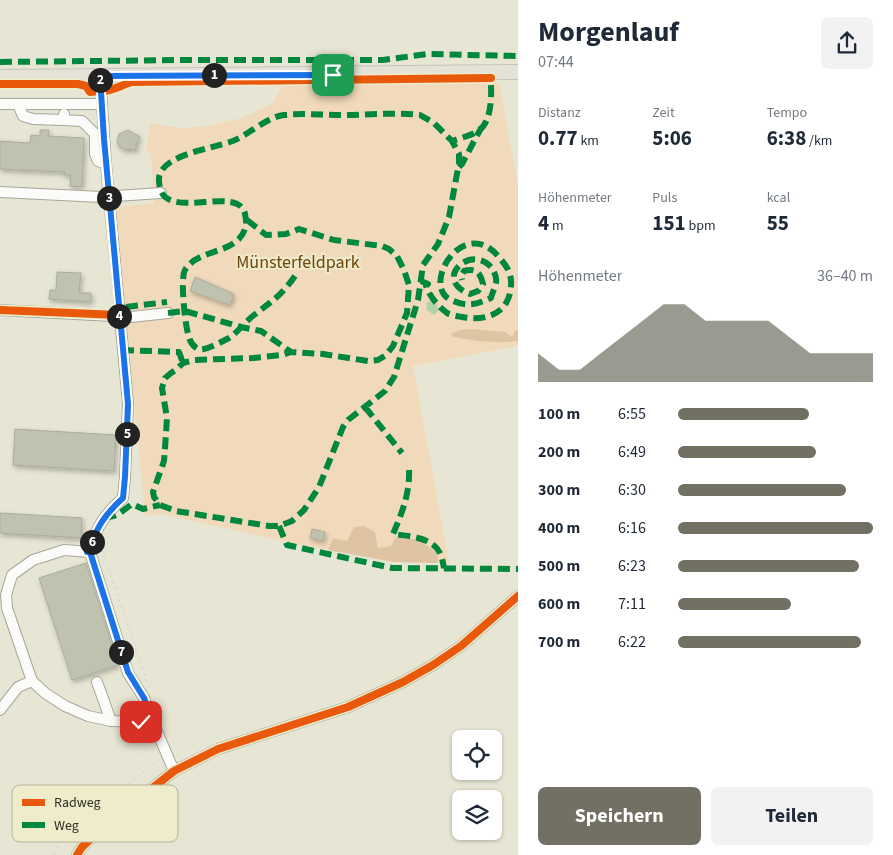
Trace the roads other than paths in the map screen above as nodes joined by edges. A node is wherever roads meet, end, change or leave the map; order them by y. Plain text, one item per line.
1 (518, 72) edge
2 (100, 76) junction
3 (0, 77) edge
4 (0, 104) edge
5 (18, 104) junction
6 (65, 104) junction
7 (102, 104) junction
8 (63, 120) junction
9 (106, 164) junction
10 (0, 192) edge
11 (161, 193) dead end
12 (109, 197) junction
13 (0, 310) edge
14 (168, 313) dead end
15 (119, 316) junction
16 (87, 552) junction
17 (518, 596) edge
18 (32, 681) junction
19 (97, 682) dead end
20 (0, 710) edge
21 (152, 720) junction
22 (110, 721) junction
23 (174, 771) junction
24 (156, 785) edge
25 (87, 842) edge
26 (76, 855) edge

1 - 2 main road
2 - 3 main road
2 - 7 street
4 - 5 street
5 - 6 street
5 - 8 street
6 - 7 street
6 - 8 street
7 - 9 street
8 - 9 street
9 - 12 street
10 - 12 street
11 - 12 street
12 - 15 street
13 - 15 street
14 - 15 street
15 - 16 street
16 - 18 street
16 - 21 street
17 - 23 street
18 - 20 street
18 - 22 street
19 - 22 street
21 - 22 street
21 - 23 street
23 - 24 street
25 - 26 street

